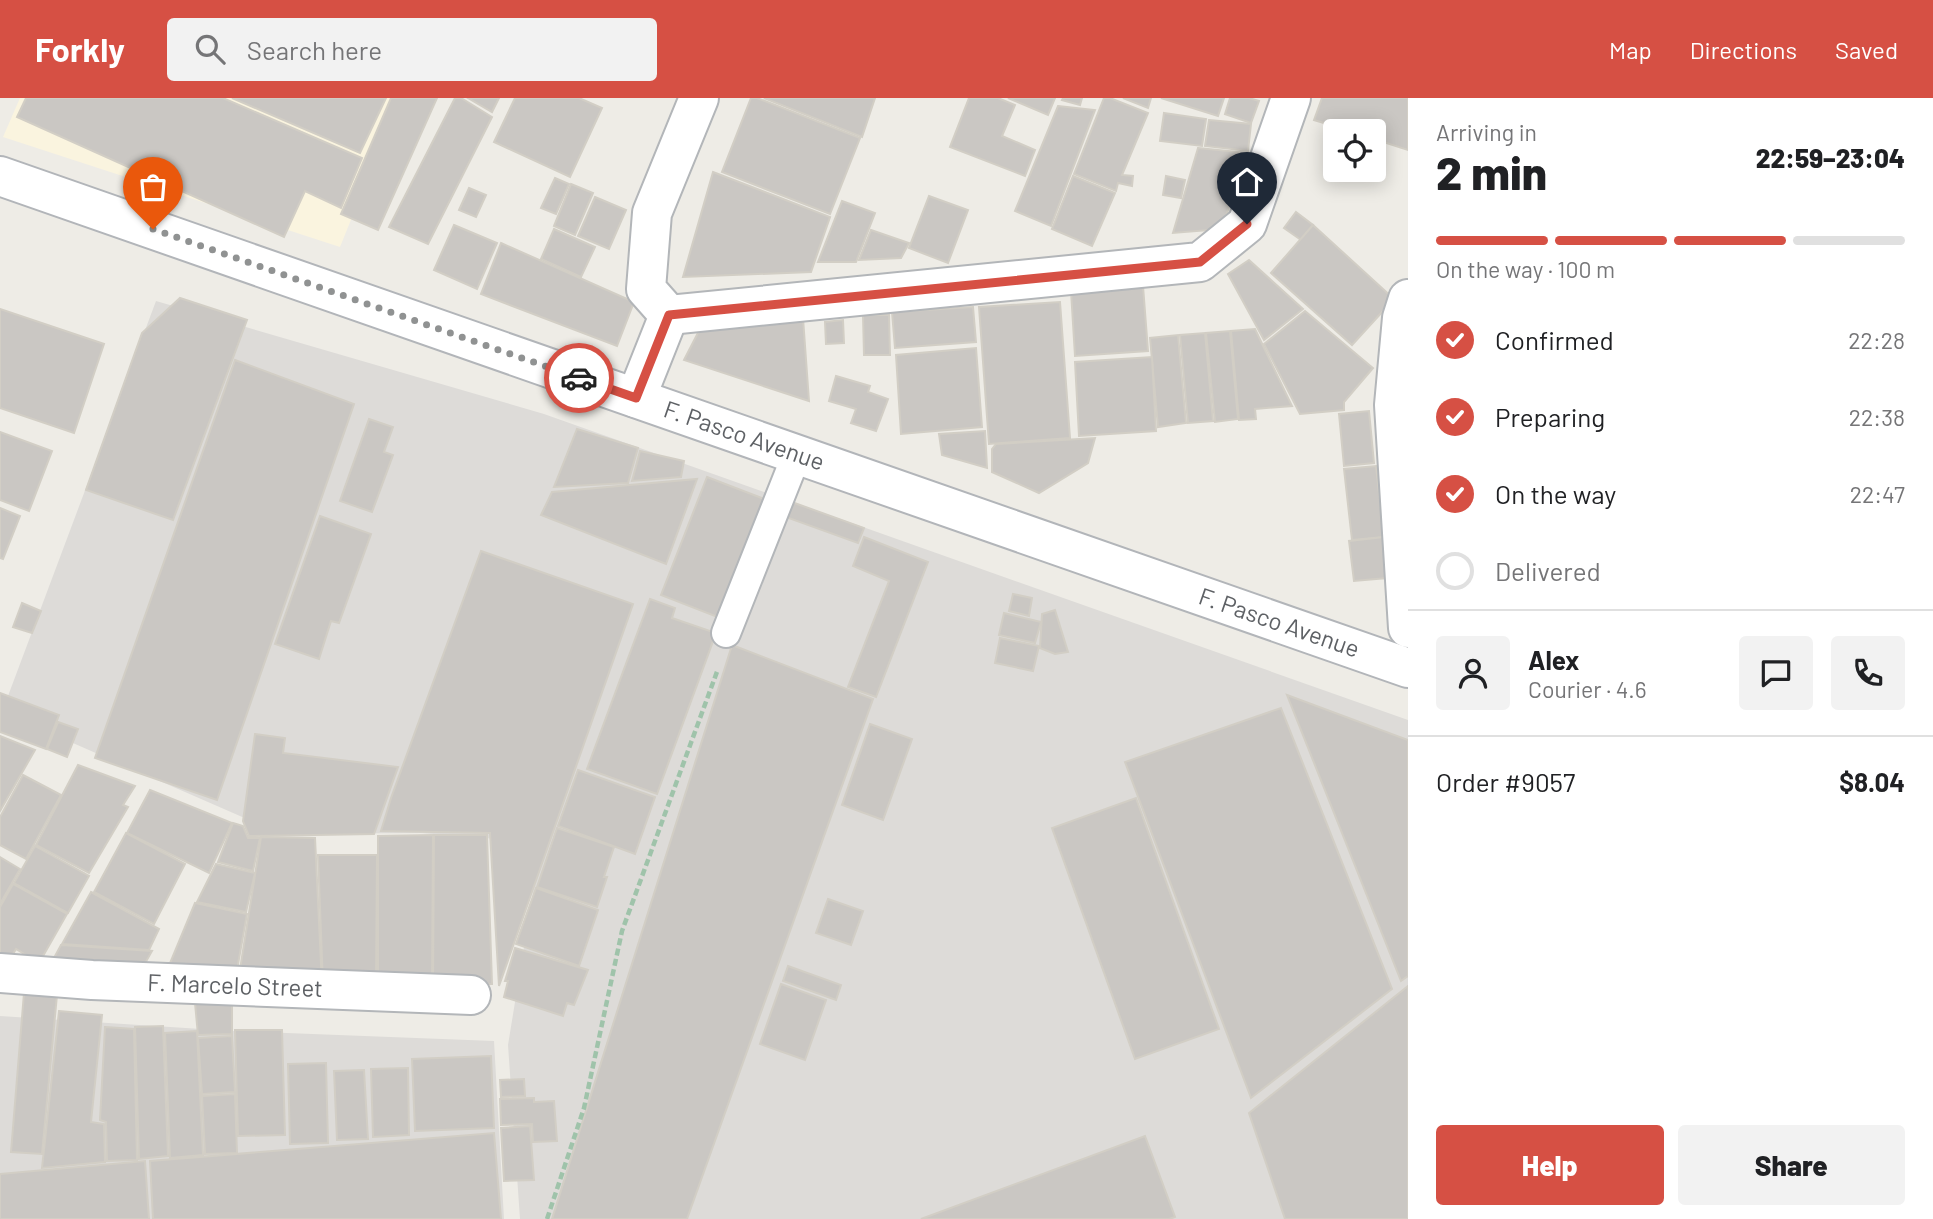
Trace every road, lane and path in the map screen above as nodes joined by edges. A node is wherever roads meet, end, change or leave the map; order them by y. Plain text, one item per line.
1 (699, 98) edge
2 (1291, 98) edge
3 (0, 176) edge
4 (1408, 299) edge
5 (669, 315) junction
6 (636, 398) junction
7 (797, 454) junction
8 (1408, 628) edge
9 (726, 633) joint
10 (1408, 668) edge
11 (0, 973) edge
12 (471, 995) dead end
13 (547, 1219) edge

1 - 5 street
2 - 5 street
3 - 6 street, F. Pasco Avenue
4 - 8 street
5 - 6 street
6 - 7 street, F. Pasco Avenue
7 - 9 lane
7 - 10 street, F. Pasco Avenue
9 - 13 path
11 - 12 street, F. Marcelo Street

